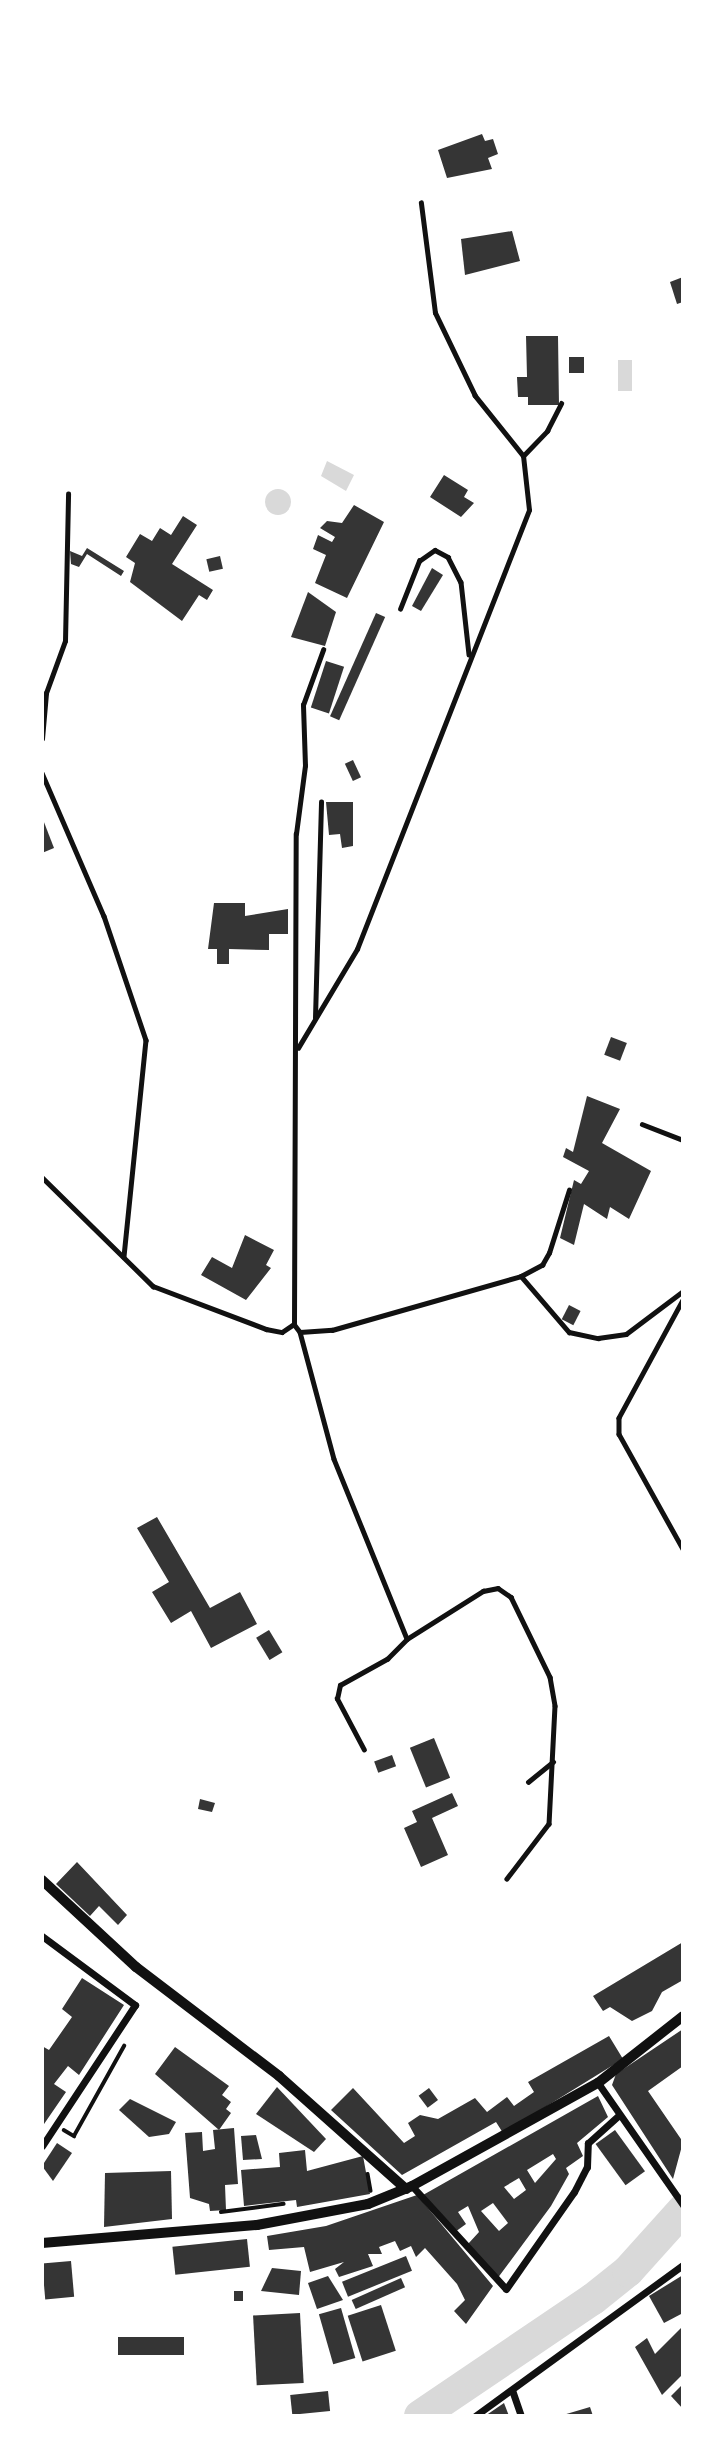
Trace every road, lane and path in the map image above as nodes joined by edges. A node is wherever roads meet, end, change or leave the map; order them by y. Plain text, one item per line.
1 (421, 203) dead end
2 (561, 403) dead end
3 (523, 456) junction
4 (68, 494) dead end
5 (400, 609) dead end
6 (323, 650) dead end
7 (469, 656) junction
8 (42, 739) edge
9 (42, 773) edge
10 (321, 802) dead end
11 (315, 1019) junction
12 (297, 1049) junction
13 (642, 1124) dead end
14 (683, 1140) edge
15 (42, 1177) edge
16 (569, 1191) dead end
17 (124, 1258) junction
18 (521, 1276) junction
19 (683, 1291) edge
20 (683, 1300) edge
21 (294, 1324) junction
22 (300, 1332) junction
23 (683, 1549) edge
24 (407, 1640) junction
25 (364, 1750) dead end
26 (554, 1761) junction
27 (528, 1782) dead end
28 (42, 1880) edge
29 (507, 1880) dead end
30 (42, 1936) edge
31 (683, 2016) edge
32 (129, 2037) dead end
33 (598, 2083) junction
34 (619, 2115) junction
35 (55, 2140) dead end
36 (42, 2146) edge
37 (409, 2187) junction
38 (683, 2205) edge
39 (42, 2244) edge
40 (683, 2265) edge
41 (512, 2390) junction
42 (475, 2416) edge
43 (521, 2416) edge

1 - 3 lane
2 - 3 lane
3 - 7 lane
4 - 8 lane
5 - 7 lane
6 - 12 lane
7 - 11 lane
9 - 17 lane
10 - 11 lane
11 - 12 lane
12 - 21 lane
13 - 14 lane
15 - 17 lane
16 - 18 lane
17 - 21 lane
18 - 19 lane
18 - 22 lane
20 - 23 lane
21 - 22 lane
22 - 24 lane
24 - 25 lane
24 - 26 lane
26 - 27 lane
26 - 29 lane
28 - 37 street
30 - 36 street
31 - 33 street
32 - 35 path
33 - 34 street
33 - 37 street
34 - 37 street
34 - 38 street
37 - 39 street
40 - 41 street
41 - 42 street
41 - 43 street

